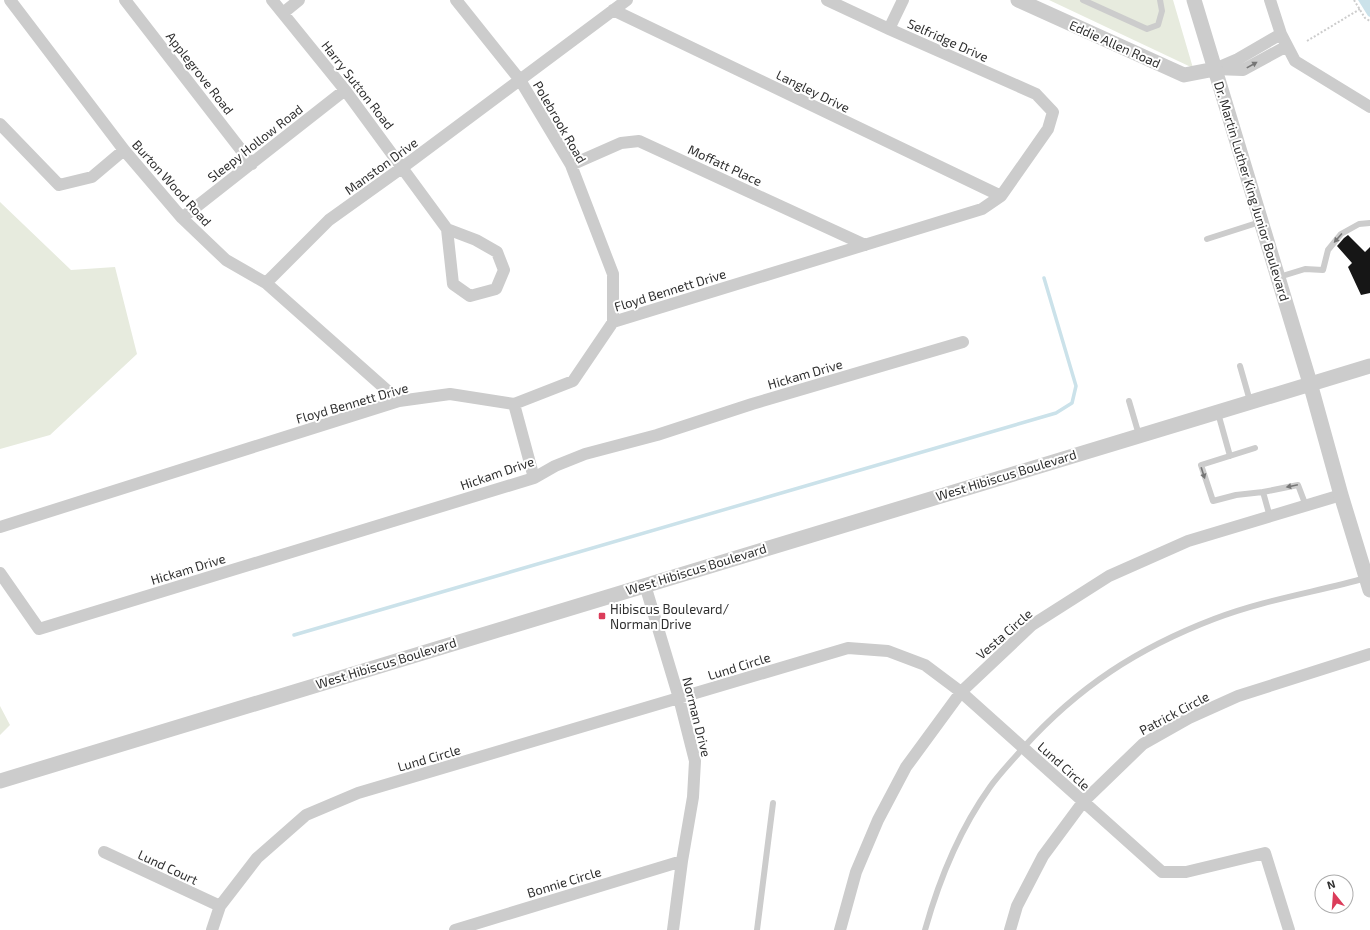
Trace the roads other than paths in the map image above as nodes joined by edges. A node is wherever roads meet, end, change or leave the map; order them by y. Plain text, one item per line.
1 (10, 0) edge
2 (125, 0) edge
3 (272, 0) edge
4 (299, 0) edge
5 (626, 0) edge
6 (827, 0) edge
7 (903, 0) edge
8 (1018, 0) edge
9 (1083, 0) edge
10 (1160, 0) edge
11 (1194, 0) edge
12 (1270, 0) edge
13 (462, 2) edge
14 (613, 10) junction
15 (283, 13) junction
16 (889, 29) junction
17 (1281, 34) junction
18 (1287, 46) junction
19 (1215, 69) junction
20 (520, 80) junction
21 (345, 90) junction
22 (1370, 106) edge
23 (1053, 112) joint
24 (0, 124) edge
25 (124, 150) junction
26 (252, 164) junction
27 (571, 165) junction
28 (403, 167) junction
29 (1000, 196) junction
30 (182, 218) junction
31 (1261, 221) junction
32 (1370, 223) edge
33 (448, 229) junction
34 (1206, 239) dead end
35 (866, 246) junction
36 (1278, 277) junction
37 (266, 283) junction
38 (613, 322) junction
39 (963, 342) dead end
40 (1240, 366) dead end
41 (1370, 366) edge
42 (1310, 383) junction
43 (399, 401) junction
44 (1129, 401) dead end
45 (1250, 402) junction
46 (514, 404) junction
47 (1217, 411) junction
48 (1139, 435) junction
49 (1255, 448) dead end
50 (1230, 456) junction
51 (534, 478) junction
52 (1263, 492) junction
53 (1341, 495) junction
54 (1306, 506) junction
55 (1270, 517) junction
56 (0, 527) edge
57 (0, 573) edge
58 (1368, 584) edge
59 (645, 585) junction
60 (1370, 654) edge
61 (961, 692) junction
62 (679, 698) junction
63 (1023, 748) junction
64 (0, 780) edge
65 (1083, 802) junction
66 (772, 803) dead end
67 (104, 852) dead end
68 (682, 861) junction
69 (220, 906) junction
70 (212, 930) edge
71 (455, 930) edge
72 (673, 930) edge
73 (757, 930) edge
74 (840, 930) edge
75 (925, 930) edge
76 (1010, 930) edge
77 (1289, 930) edge

1 - 25 street, Burton Wood Road
2 - 26 street, Applegrove Road
3 - 15 street, Harry Sutton Road
4 - 15 street
5 - 14 street
6 - 16 street, Selfridge Drive
7 - 16 street
8 - 19 street, Eddie Allen Road
9 - 10 lane
11 - 19 street, Dr. Martin Luther King Junior Boulevard
12 - 17 street
13 - 20 street, Polebrook Road
14 - 20 street
14 - 29 street, Langley Drive
15 - 21 street, Harry Sutton Road
16 - 23 street, Selfridge Drive
17 - 18 street
17 - 19 street
19 -> 18 street
18 - 22 street
19 - 31 street, Dr. Martin Luther King Junior Boulevard
20 - 27 street, Polebrook Road
20 - 28 street, Manston Drive
21 - 26 street, Sleepy Hollow Road
21 - 28 street, Harry Sutton Road
23 - 29 street, Floyd Bennett Drive
24 - 25 street
25 - 30 street, Burton Wood Road
26 - 30 street, Sleepy Hollow Road
27 - 35 street, Moffatt Place
27 - 38 street, Polebrook Road
28 - 33 street, Harry Sutton Road
28 - 37 street, Manston Drive
29 - 35 street, Floyd Bennett Drive
30 - 37 street, Burton Wood Road
31 - 34 lane
31 - 36 street, Dr. Martin Luther King Junior Boulevard
32 -> 36 lane
33 - 33 street
35 - 38 street, Floyd Bennett Drive
36 - 42 street, Dr. Martin Luther King Junior Boulevard
37 - 43 street, Burton Wood Road
38 - 46 street, Floyd Bennett Drive
39 - 51 street, Hickam Drive
40 - 45 lane
41 - 42 street, West Hibiscus Boulevard
42 - 45 street, West Hibiscus Boulevard
42 - 53 street, Dr. Martin Luther King Junior Boulevard
43 - 46 street, Floyd Bennett Drive
43 - 56 street, Floyd Bennett Drive
44 - 48 lane
45 - 47 street, West Hibiscus Boulevard
46 - 51 street
47 - 48 street, West Hibiscus Boulevard
47 - 50 lane
48 - 59 street, West Hibiscus Boulevard
49 - 50 lane
50 -> 52 lane
51 - 57 street, Hickam Drive
54 -> 52 lane
52 - 55 lane
53 - 54 street, Vesta Circle
53 - 58 street, Dr. Martin Luther King Junior Boulevard
54 - 55 street, Vesta Circle
55 - 61 street, Vesta Circle
58 - 63 lane
59 - 62 street, Norman Drive
59 - 64 street, West Hibiscus Boulevard
60 - 65 street, Patrick Circle
61 - 62 street, Lund Circle
61 - 63 street, Lund Circle
61 - 74 street, Vesta Circle
62 - 68 street, Norman Drive
62 - 69 street, Lund Circle
63 - 65 street, Lund Circle
63 - 75 lane
65 - 76 street, Patrick Circle
65 - 77 street, Lund Circle
66 - 73 lane
67 - 69 street, Lund Court
68 - 71 street, Bonnie Circle
68 - 72 street, Norman Drive
69 - 70 street, Lund Circle

